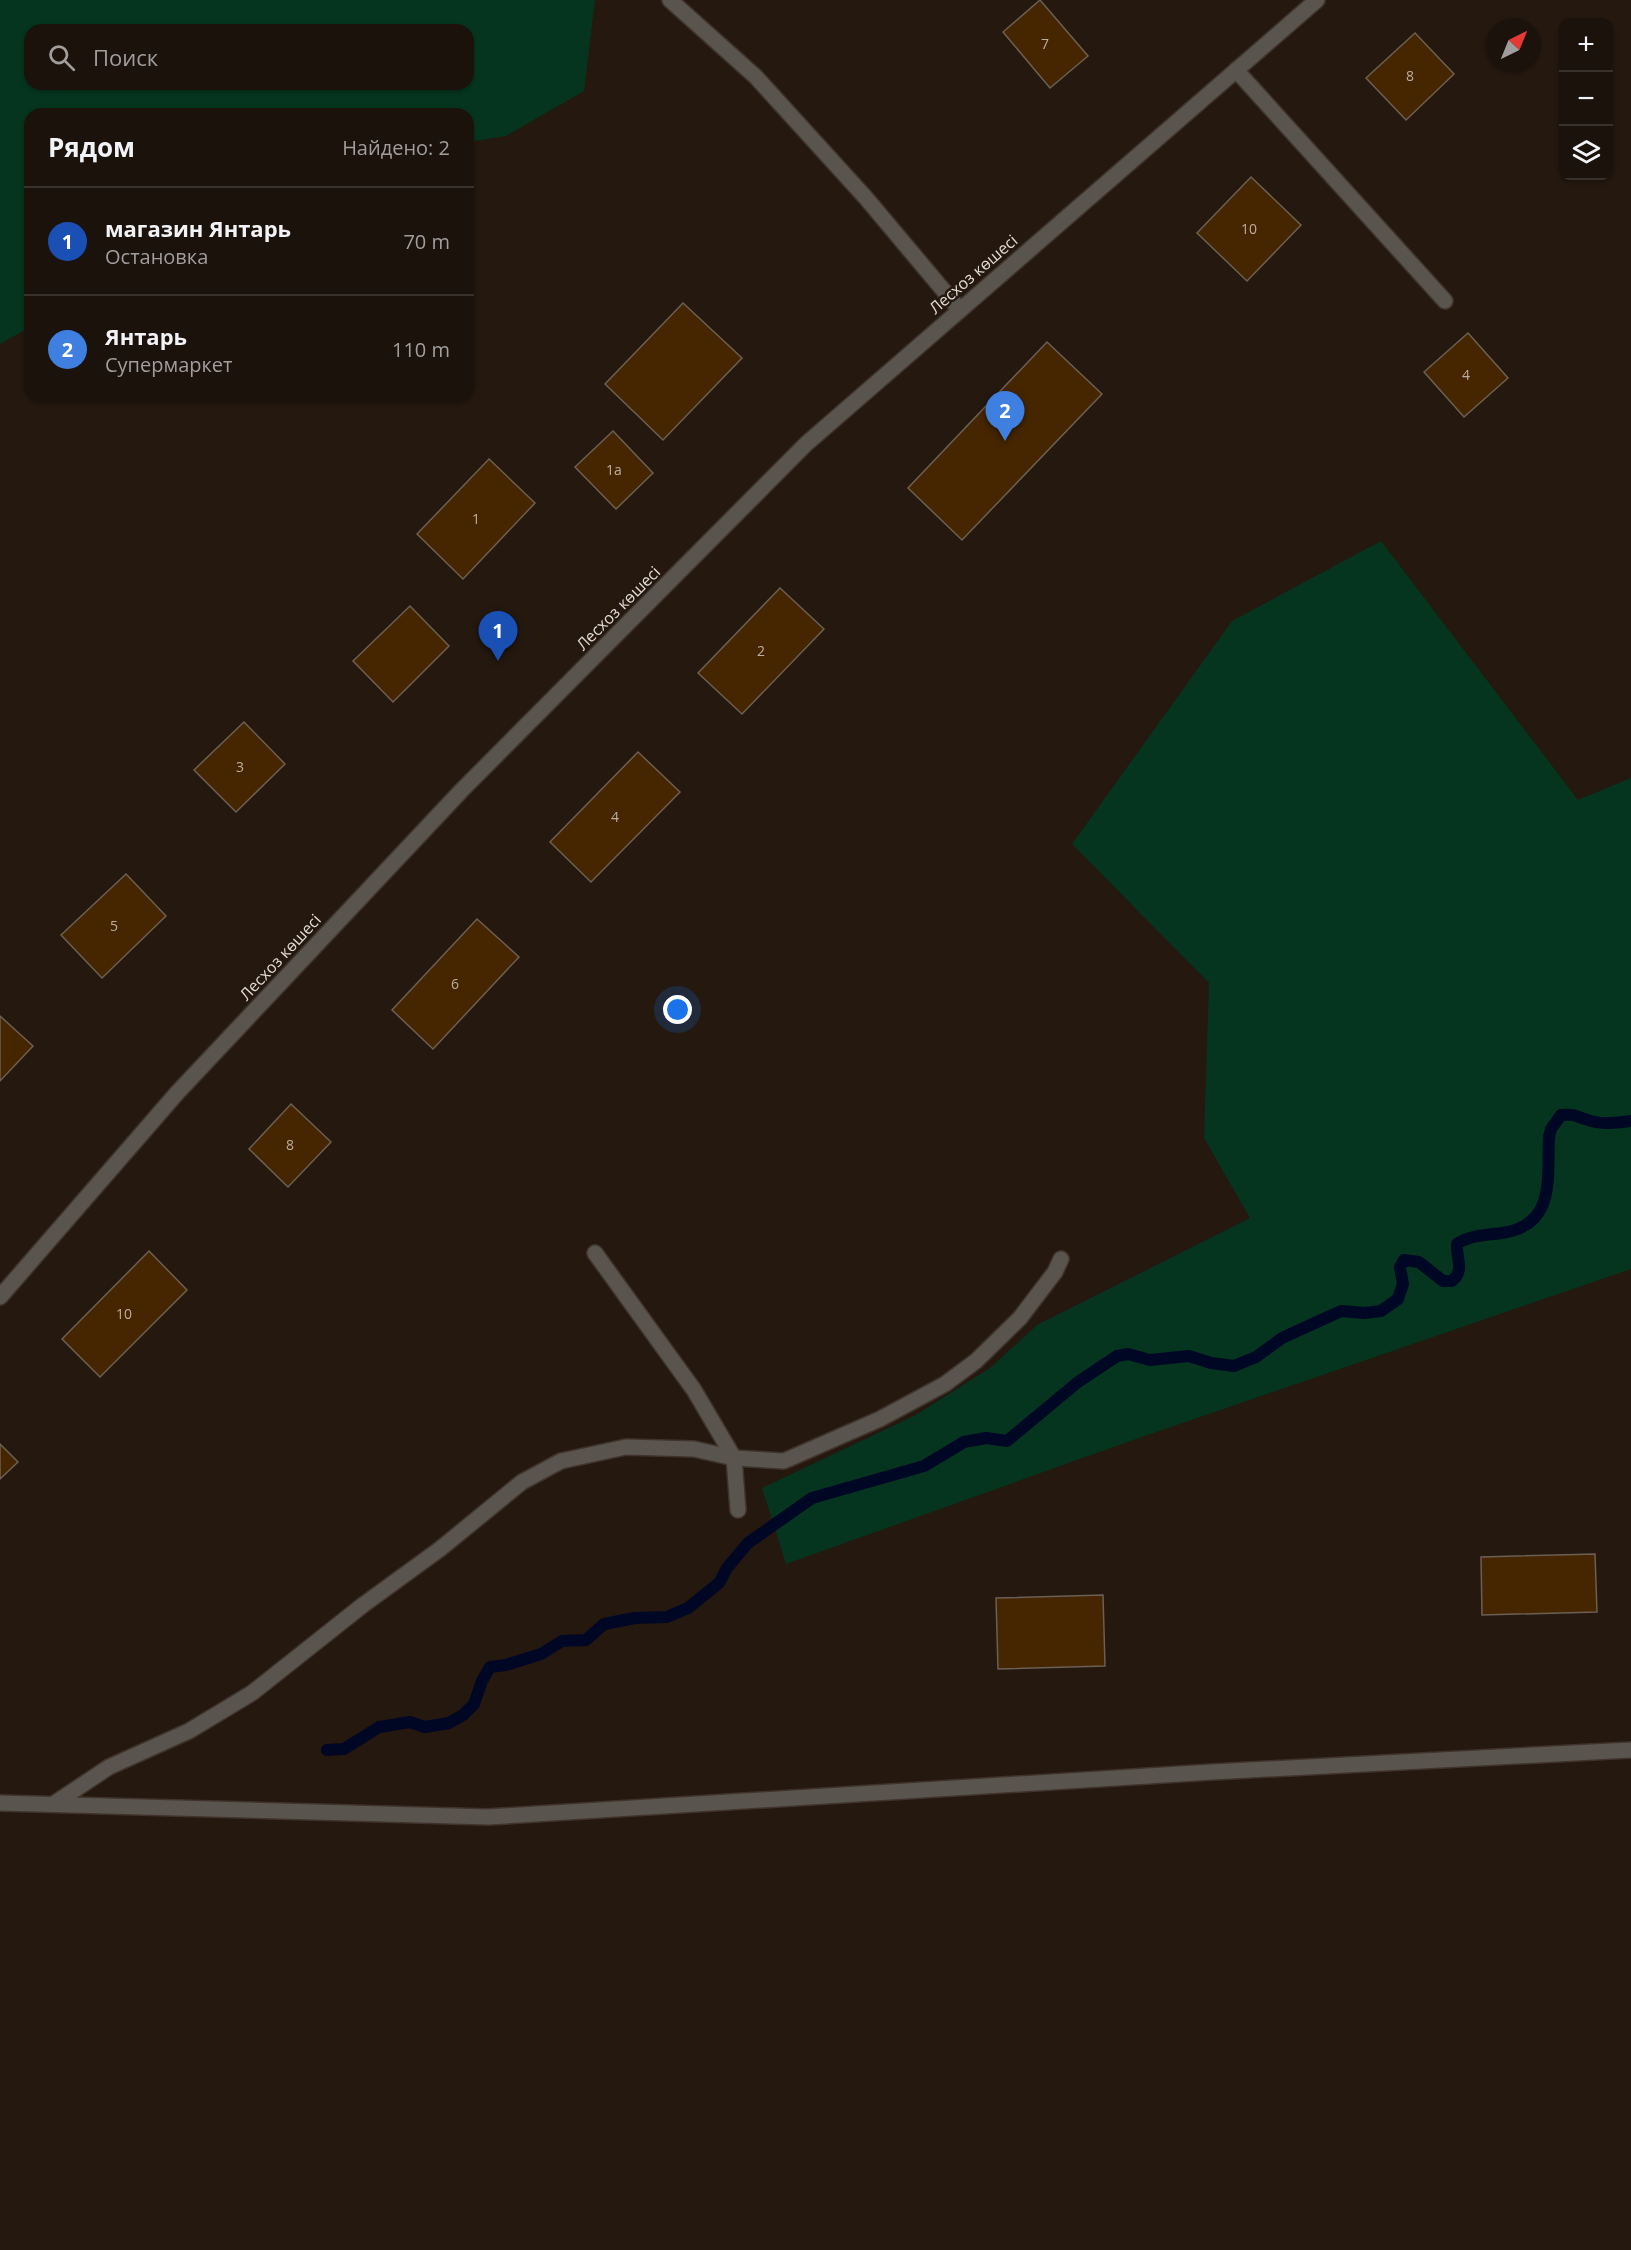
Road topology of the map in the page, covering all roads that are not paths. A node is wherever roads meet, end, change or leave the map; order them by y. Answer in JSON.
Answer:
{"nodes":[{"id":1,"x":670,"y":0,"type":"edge"},
{"id":2,"x":1317,"y":0,"type":"edge"},
{"id":3,"x":1236,"y":70,"type":"junction"},
{"id":4,"x":1445,"y":302,"type":"dead end"},
{"id":5,"x":960,"y":310,"type":"junction"},
{"id":6,"x":595,"y":1253,"type":"dead end"},
{"id":7,"x":1061,"y":1259,"type":"dead end"},
{"id":8,"x":0,"y":1297,"type":"edge"},
{"id":9,"x":734,"y":1458,"type":"junction"},
{"id":10,"x":738,"y":1510,"type":"dead end"},
{"id":11,"x":1631,"y":1750,"type":"edge"},
{"id":12,"x":0,"y":1803,"type":"edge"},
{"id":13,"x":55,"y":1803,"type":"junction"}],
"edges":[{"from":1,"to":5,"type":"street"},
{"from":2,"to":3,"type":"street","name":"Лесхоз көшесі"},
{"from":3,"to":4,"type":"street"},
{"from":3,"to":5,"type":"street","name":"Лесхоз көшесі"},
{"from":5,"to":8,"type":"street","name":"Лесхоз көшесі"},
{"from":6,"to":9,"type":"street"},
{"from":7,"to":9,"type":"street"},
{"from":9,"to":10,"type":"street"},
{"from":9,"to":13,"type":"street"},
{"from":11,"to":13,"type":"street"},
{"from":12,"to":13,"type":"street"}]}
